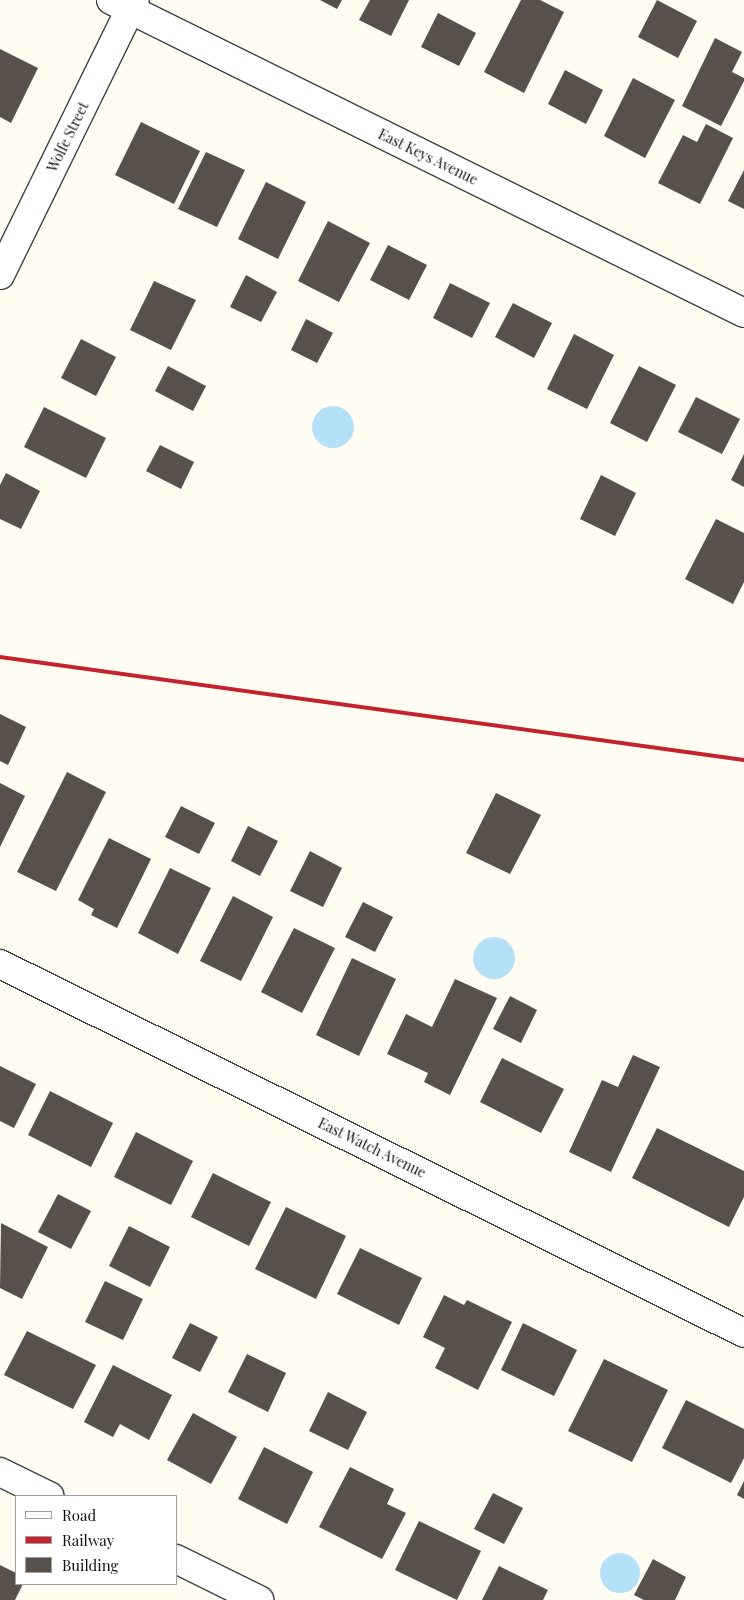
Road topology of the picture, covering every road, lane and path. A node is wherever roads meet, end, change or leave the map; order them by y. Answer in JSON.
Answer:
{"nodes":[{"id":1,"x":126,"y":3,"type":"edge"},
{"id":2,"x":0,"y":275,"type":"edge"},
{"id":3,"x":744,"y":313,"type":"edge"},
{"id":4,"x":0,"y":964,"type":"edge"},
{"id":5,"x":744,"y":1332,"type":"edge"},
{"id":6,"x":0,"y":1472,"type":"edge"},
{"id":7,"x":47,"y":1495,"type":"edge"},
{"id":8,"x":178,"y":1560,"type":"edge"},
{"id":9,"x":259,"y":1600,"type":"edge"}],
"edges":[{"from":1,"to":2,"type":"street","name":"Wolfe Street"},
{"from":1,"to":3,"type":"street","name":"East Keys Avenue"},
{"from":4,"to":5,"type":"street","name":"East Watch Avenue"},
{"from":6,"to":7,"type":"street"},
{"from":8,"to":9,"type":"street"}]}
